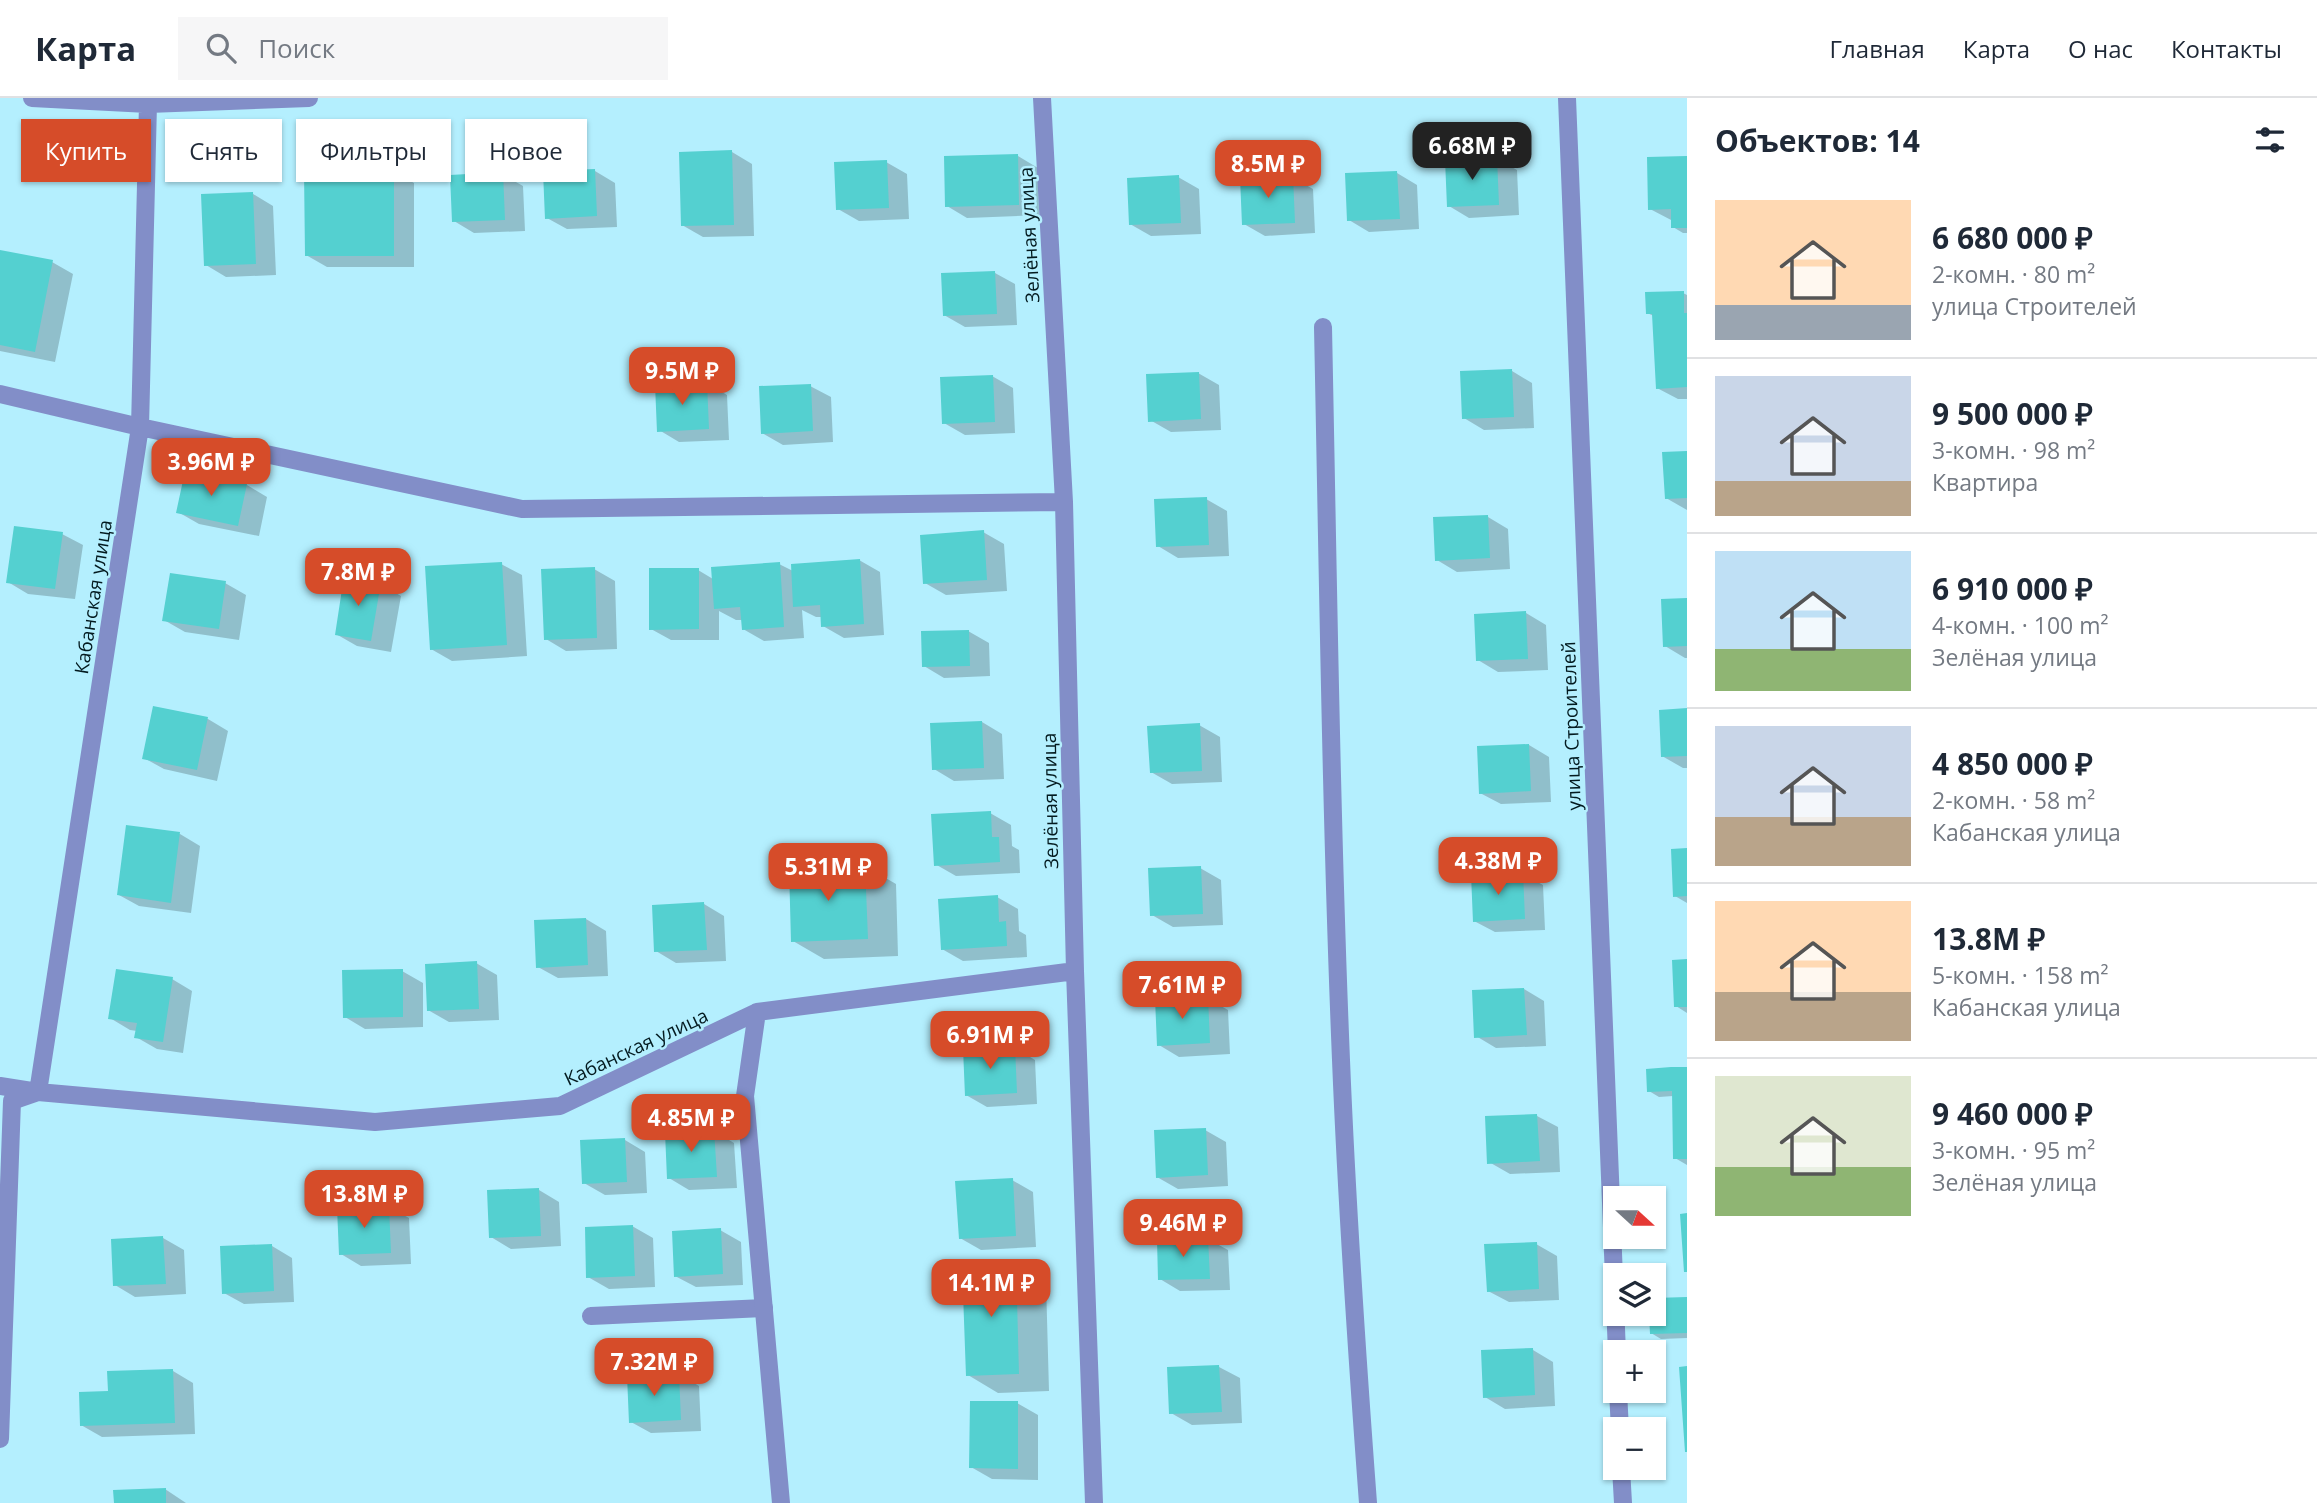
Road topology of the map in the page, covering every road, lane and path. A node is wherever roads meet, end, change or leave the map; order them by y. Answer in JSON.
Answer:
{"nodes":[{"id":1,"x":32,"y":98,"type":"edge"},
{"id":2,"x":309,"y":98,"type":"edge"},
{"id":3,"x":1042,"y":98,"type":"edge"},
{"id":4,"x":1567,"y":98,"type":"edge"},
{"id":5,"x":215,"y":100,"type":"edge"},
{"id":6,"x":148,"y":104,"type":"junction"},
{"id":7,"x":1323,"y":327,"type":"dead end"},
{"id":8,"x":0,"y":394,"type":"edge"},
{"id":9,"x":140,"y":427,"type":"junction"},
{"id":10,"x":1064,"y":502,"type":"junction"},
{"id":11,"x":1075,"y":971,"type":"junction"},
{"id":12,"x":757,"y":1012,"type":"junction"},
{"id":13,"x":0,"y":1086,"type":"edge"},
{"id":14,"x":38,"y":1092,"type":"junction"},
{"id":15,"x":764,"y":1308,"type":"junction"},
{"id":16,"x":591,"y":1316,"type":"dead end"},
{"id":17,"x":1616,"y":1340,"type":"edge"},
{"id":18,"x":0,"y":1439,"type":"edge"},
{"id":19,"x":1622,"y":1480,"type":"edge"},
{"id":20,"x":781,"y":1503,"type":"edge"},
{"id":21,"x":1094,"y":1503,"type":"edge"},
{"id":22,"x":1368,"y":1503,"type":"edge"},
{"id":23,"x":1623,"y":1503,"type":"edge"}],
"edges":[{"from":1,"to":6,"type":"street"},
{"from":2,"to":5,"type":"street"},
{"from":3,"to":10,"type":"street","name":"Зелёная улица"},
{"from":4,"to":17,"type":"street","name":"улица Строителей"},
{"from":5,"to":6,"type":"street"},
{"from":6,"to":9,"type":"street","name":"Кабанская улица"},
{"from":7,"to":22,"type":"street"},
{"from":8,"to":9,"type":"street"},
{"from":9,"to":10,"type":"street"},
{"from":9,"to":14,"type":"street","name":"Кабанская улица"},
{"from":10,"to":11,"type":"street","name":"Зелёная улица"},
{"from":11,"to":12,"type":"street","name":"Кабанская улица"},
{"from":11,"to":21,"type":"street","name":"Зелёная улица"},
{"from":12,"to":14,"type":"street","name":"Кабанская улица"},
{"from":12,"to":15,"type":"street"},
{"from":13,"to":14,"type":"street"},
{"from":14,"to":18,"type":"street"},
{"from":15,"to":16,"type":"street"},
{"from":15,"to":20,"type":"street"},
{"from":19,"to":23,"type":"street"}]}
